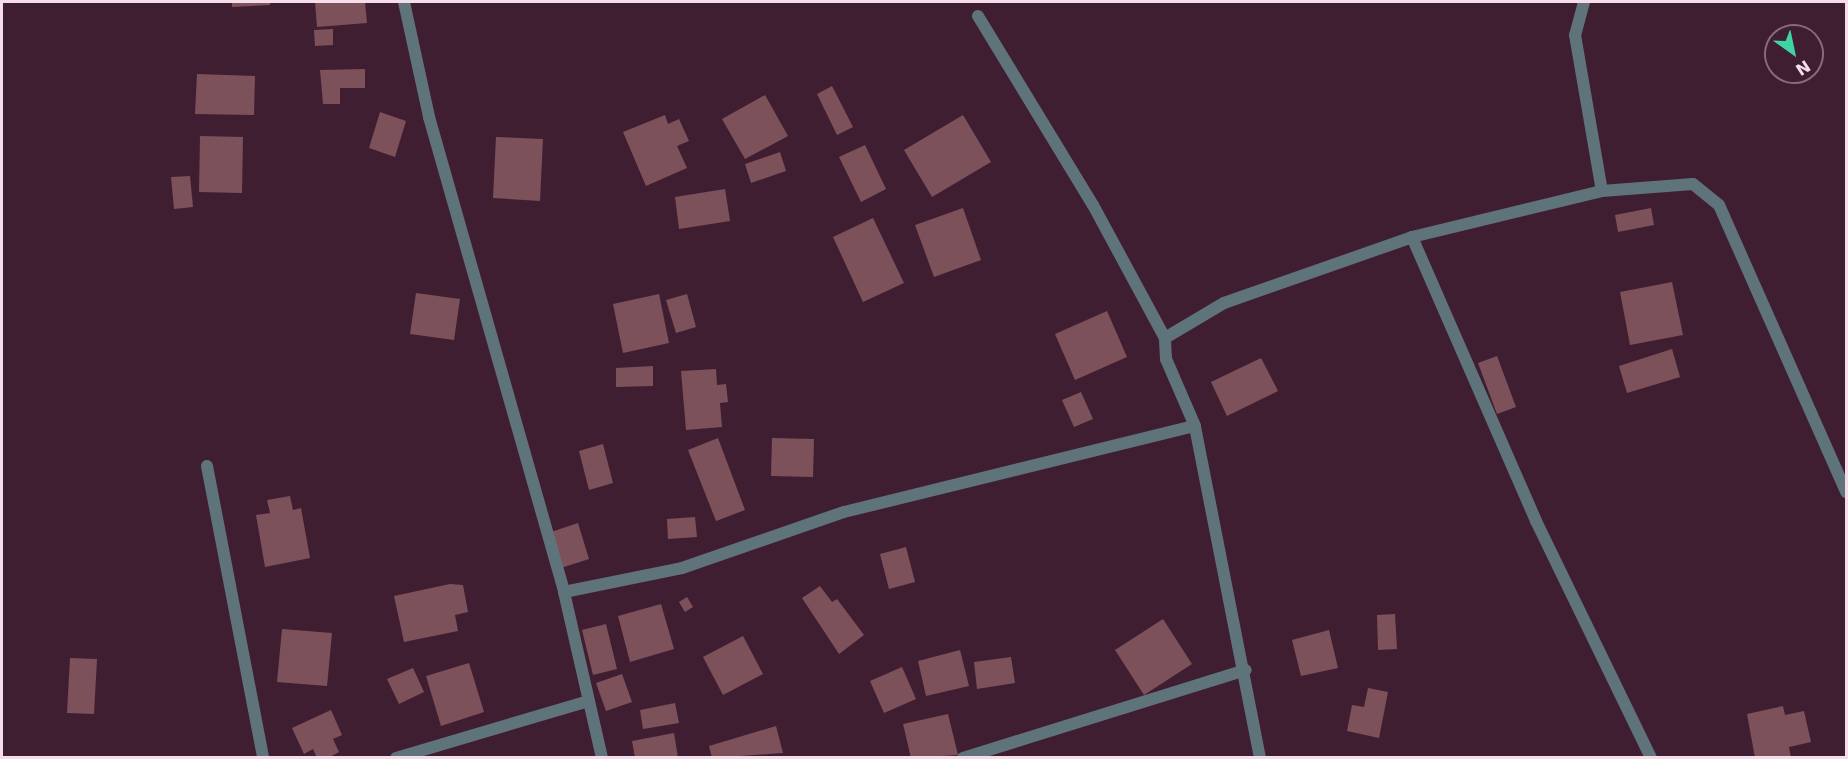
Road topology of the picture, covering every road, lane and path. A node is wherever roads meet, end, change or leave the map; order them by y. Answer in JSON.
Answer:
{"nodes":[{"id":1,"x":404,"y":2,"type":"edge"},
{"id":2,"x":1584,"y":2,"type":"edge"},
{"id":3,"x":978,"y":16,"type":"dead end"},
{"id":4,"x":1602,"y":191,"type":"junction"},
{"id":5,"x":1412,"y":237,"type":"junction"},
{"id":6,"x":1165,"y":338,"type":"junction"},
{"id":7,"x":1195,"y":426,"type":"junction"},
{"id":8,"x":207,"y":465,"type":"dead end"},
{"id":9,"x":1846,"y":492,"type":"edge"},
{"id":10,"x":564,"y":592,"type":"junction"},
{"id":11,"x":1246,"y":670,"type":"junction"},
{"id":12,"x":589,"y":701,"type":"junction"},
{"id":13,"x":263,"y":758,"type":"edge"},
{"id":14,"x":396,"y":758,"type":"edge"},
{"id":15,"x":602,"y":758,"type":"edge"},
{"id":16,"x":963,"y":758,"type":"edge"},
{"id":17,"x":1260,"y":758,"type":"edge"},
{"id":18,"x":1651,"y":758,"type":"edge"}],
"edges":[{"from":1,"to":10,"type":"street"},
{"from":2,"to":4,"type":"street"},
{"from":3,"to":6,"type":"street"},
{"from":4,"to":5,"type":"street"},
{"from":4,"to":9,"type":"street"},
{"from":5,"to":6,"type":"street"},
{"from":5,"to":18,"type":"street"},
{"from":6,"to":7,"type":"street"},
{"from":7,"to":10,"type":"street"},
{"from":7,"to":11,"type":"street"},
{"from":8,"to":13,"type":"street"},
{"from":10,"to":12,"type":"street"},
{"from":11,"to":16,"type":"street"},
{"from":11,"to":17,"type":"street"},
{"from":12,"to":14,"type":"street"},
{"from":12,"to":15,"type":"street"}]}
